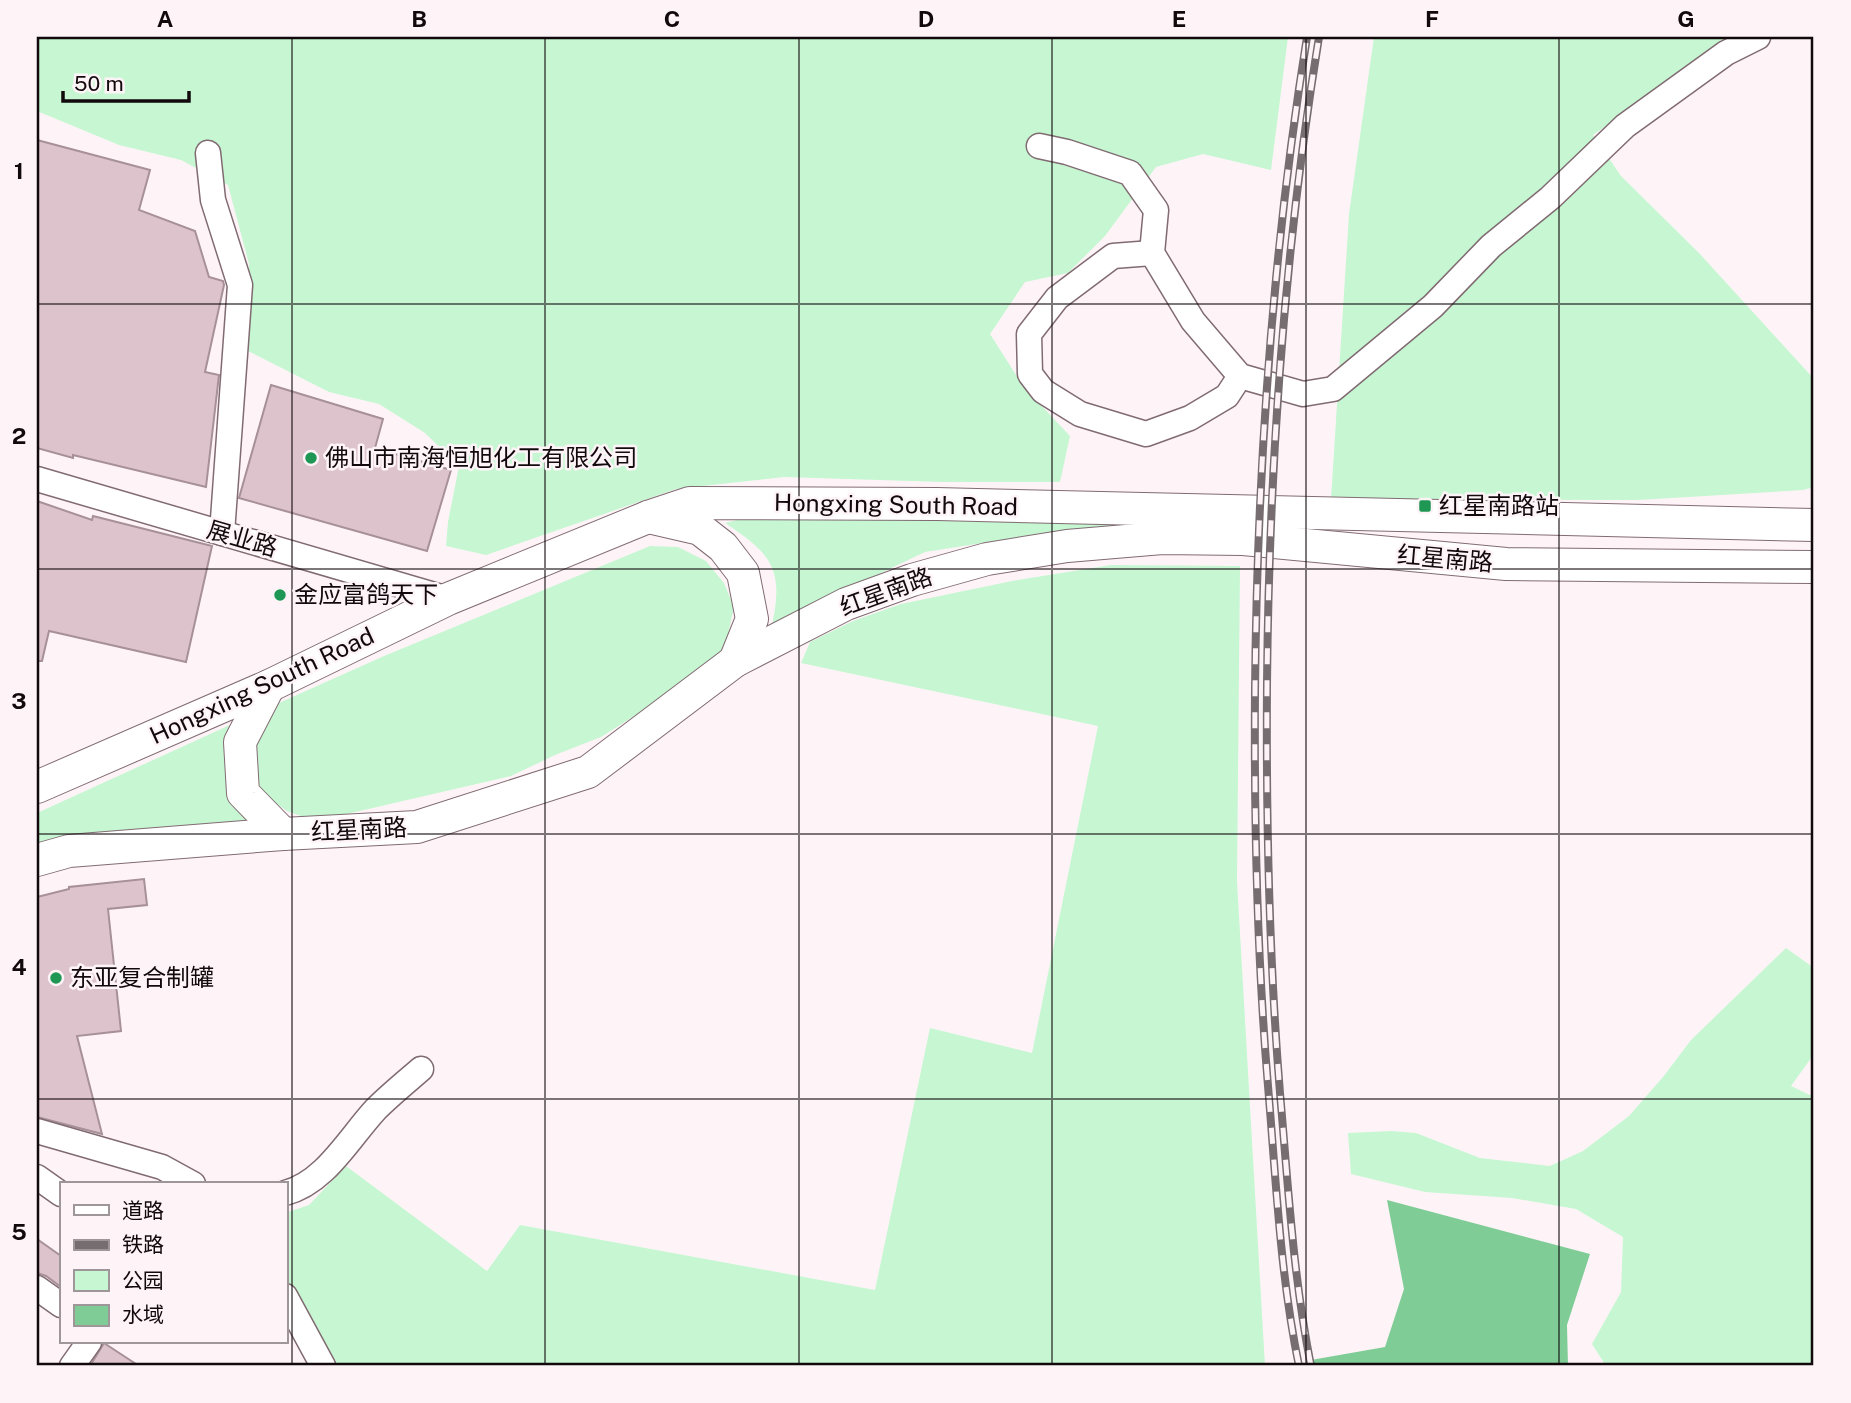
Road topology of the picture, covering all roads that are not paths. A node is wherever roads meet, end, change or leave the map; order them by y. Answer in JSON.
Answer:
{"nodes":[{"id":1,"x":1758,"y":37,"type":"edge"},
{"id":2,"x":1039,"y":146,"type":"dead end"},
{"id":3,"x":208,"y":153,"type":"dead end"},
{"id":4,"x":1152,"y":253,"type":"junction"},
{"id":5,"x":1240,"y":376,"type":"junction"},
{"id":6,"x":37,"y":479,"type":"edge"},
{"id":7,"x":1814,"y":514,"type":"edge"},
{"id":8,"x":648,"y":517,"type":"junction"},
{"id":9,"x":1745,"y":524,"type":"junction"},
{"id":10,"x":1814,"y":525,"type":"edge"},
{"id":11,"x":222,"y":533,"type":"junction"},
{"id":12,"x":1806,"y":569,"type":"edge"},
{"id":13,"x":448,"y":599,"type":"junction"},
{"id":14,"x":735,"y":661,"type":"junction"},
{"id":15,"x":269,"y":686,"type":"junction"},
{"id":16,"x":37,"y":787,"type":"edge"},
{"id":17,"x":283,"y":834,"type":"junction"},
{"id":18,"x":37,"y":860,"type":"edge"},
{"id":19,"x":421,"y":1069,"type":"dead end"},
{"id":20,"x":37,"y":1130,"type":"edge"},
{"id":21,"x":37,"y":1177,"type":"edge"},
{"id":22,"x":188,"y":1182,"type":"edge"},
{"id":23,"x":60,"y":1193,"type":"edge"},
{"id":24,"x":287,"y":1193,"type":"edge"},
{"id":25,"x":37,"y":1288,"type":"edge"},
{"id":26,"x":287,"y":1300,"type":"edge"},
{"id":27,"x":60,"y":1304,"type":"edge"},
{"id":28,"x":88,"y":1344,"type":"edge"},
{"id":29,"x":72,"y":1366,"type":"edge"},
{"id":30,"x":323,"y":1366,"type":"edge"}],
"edges":[{"from":1,"to":5,"type":"street"},
{"from":2,"to":4,"type":"street"},
{"from":3,"to":11,"type":"street"},
{"from":4,"to":5,"type":"street"},
{"from":4,"to":5,"type":"street"},
{"from":6,"to":11,"type":"street","name":"展业路"},
{"from":7,"to":9,"type":"main road"},
{"from":8,"to":9,"type":"main road","name":"Hongxing South Road"},
{"from":8,"to":13,"type":"main road","name":"Hongxing South Road"},
{"from":8,"to":14,"type":"main road"},
{"from":9,"to":10,"type":"main road","name":"Hongxing South Road"},
{"from":11,"to":13,"type":"street","name":"展业路"},
{"from":12,"to":14,"type":"main road","name":"红星南路"},
{"from":13,"to":15,"type":"main road","name":"Hongxing South Road"},
{"from":14,"to":17,"type":"main road","name":"红星南路"},
{"from":15,"to":16,"type":"main road","name":"Hongxing South Road"},
{"from":15,"to":17,"type":"main road"},
{"from":17,"to":18,"type":"main road","name":"红星南路"},
{"from":19,"to":24,"type":"street"},
{"from":20,"to":22,"type":"street"},
{"from":21,"to":23,"type":"street"},
{"from":25,"to":27,"type":"street"},
{"from":26,"to":30,"type":"street"},
{"from":28,"to":29,"type":"street"}]}
